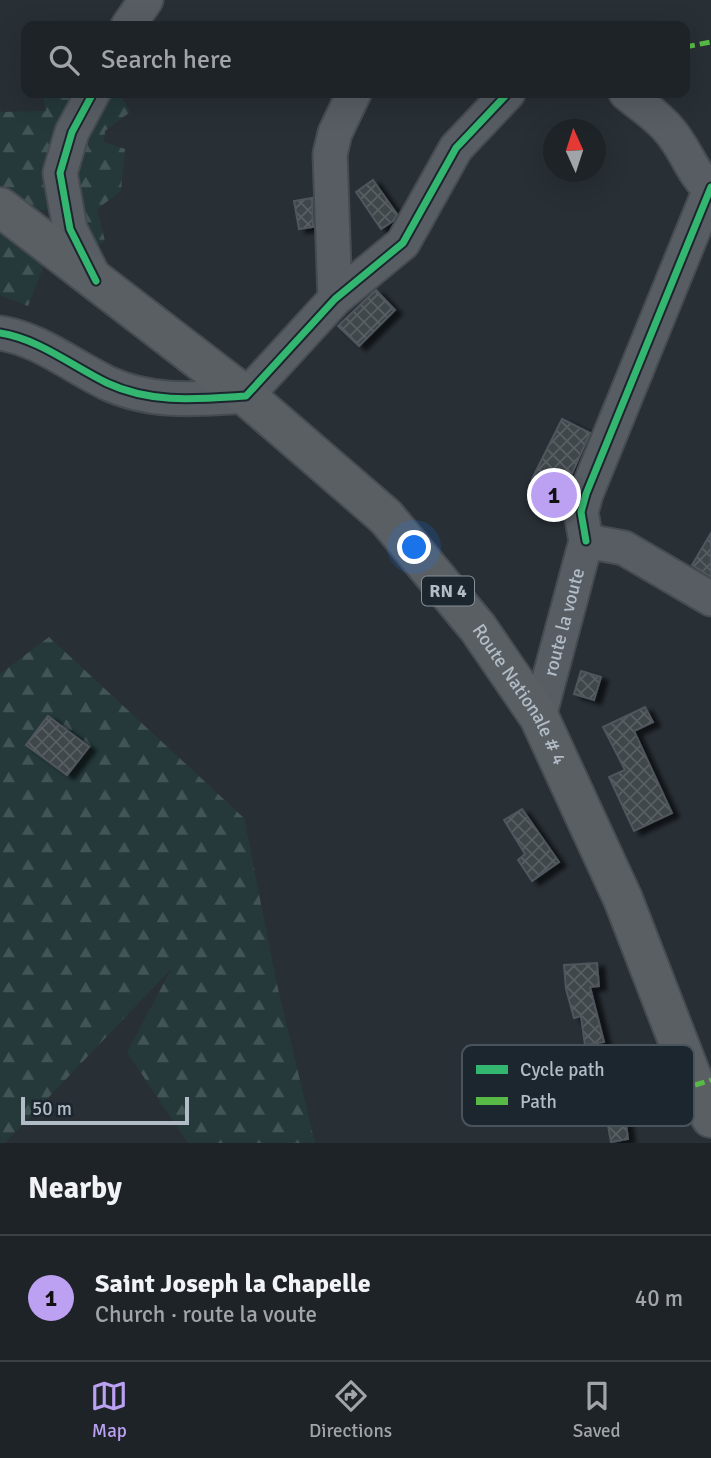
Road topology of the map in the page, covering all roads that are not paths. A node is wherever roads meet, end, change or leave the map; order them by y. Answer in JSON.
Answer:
{"nodes":[{"id":1,"x":146,"y":0,"type":"edge"},
{"id":2,"x":131,"y":21,"type":"edge"},
{"id":3,"x":90,"y":98,"type":"edge"},
{"id":4,"x":352,"y":98,"type":"edge"},
{"id":5,"x":503,"y":98,"type":"edge"},
{"id":6,"x":632,"y":98,"type":"edge"},
{"id":7,"x":711,"y":189,"type":"edge"},
{"id":8,"x":0,"y":207,"type":"edge"},
{"id":9,"x":96,"y":281,"type":"junction"},
{"id":10,"x":335,"y":299,"type":"junction"},
{"id":11,"x":0,"y":333,"type":"edge"},
{"id":12,"x":246,"y":396,"type":"junction"},
{"id":13,"x":586,"y":541,"type":"junction"},
{"id":14,"x":711,"y":599,"type":"edge"},
{"id":15,"x":539,"y":718,"type":"junction"},
{"id":16,"x":680,"y":1045,"type":"edge"},
{"id":17,"x":694,"y":1082,"type":"edge"},
{"id":18,"x":711,"y":1118,"type":"edge"}],
"edges":[{"from":1,"to":2,"type":"street"},
{"from":3,"to":9,"type":"street"},
{"from":4,"to":10,"type":"street"},
{"from":5,"to":10,"type":"street"},
{"from":6,"to":7,"type":"street"},
{"from":7,"to":13,"type":"street"},
{"from":8,"to":9,"type":"main road","name":"Route Nationale # 4","number":"RN 4"},
{"from":9,"to":12,"type":"main road","name":"Route Nationale # 4","number":"RN 4"},
{"from":10,"to":12,"type":"street"},
{"from":11,"to":12,"type":"street"},
{"from":12,"to":15,"type":"main road","name":"Route Nationale # 4","number":"RN 4"},
{"from":13,"to":14,"type":"street"},
{"from":13,"to":15,"type":"street","name":"route la voute"},
{"from":15,"to":16,"type":"main road","name":"Route Nationale # 4","number":"RN 4"},
{"from":17,"to":18,"type":"main road","name":"Route Nationale # 4","number":"RN 4"}]}
